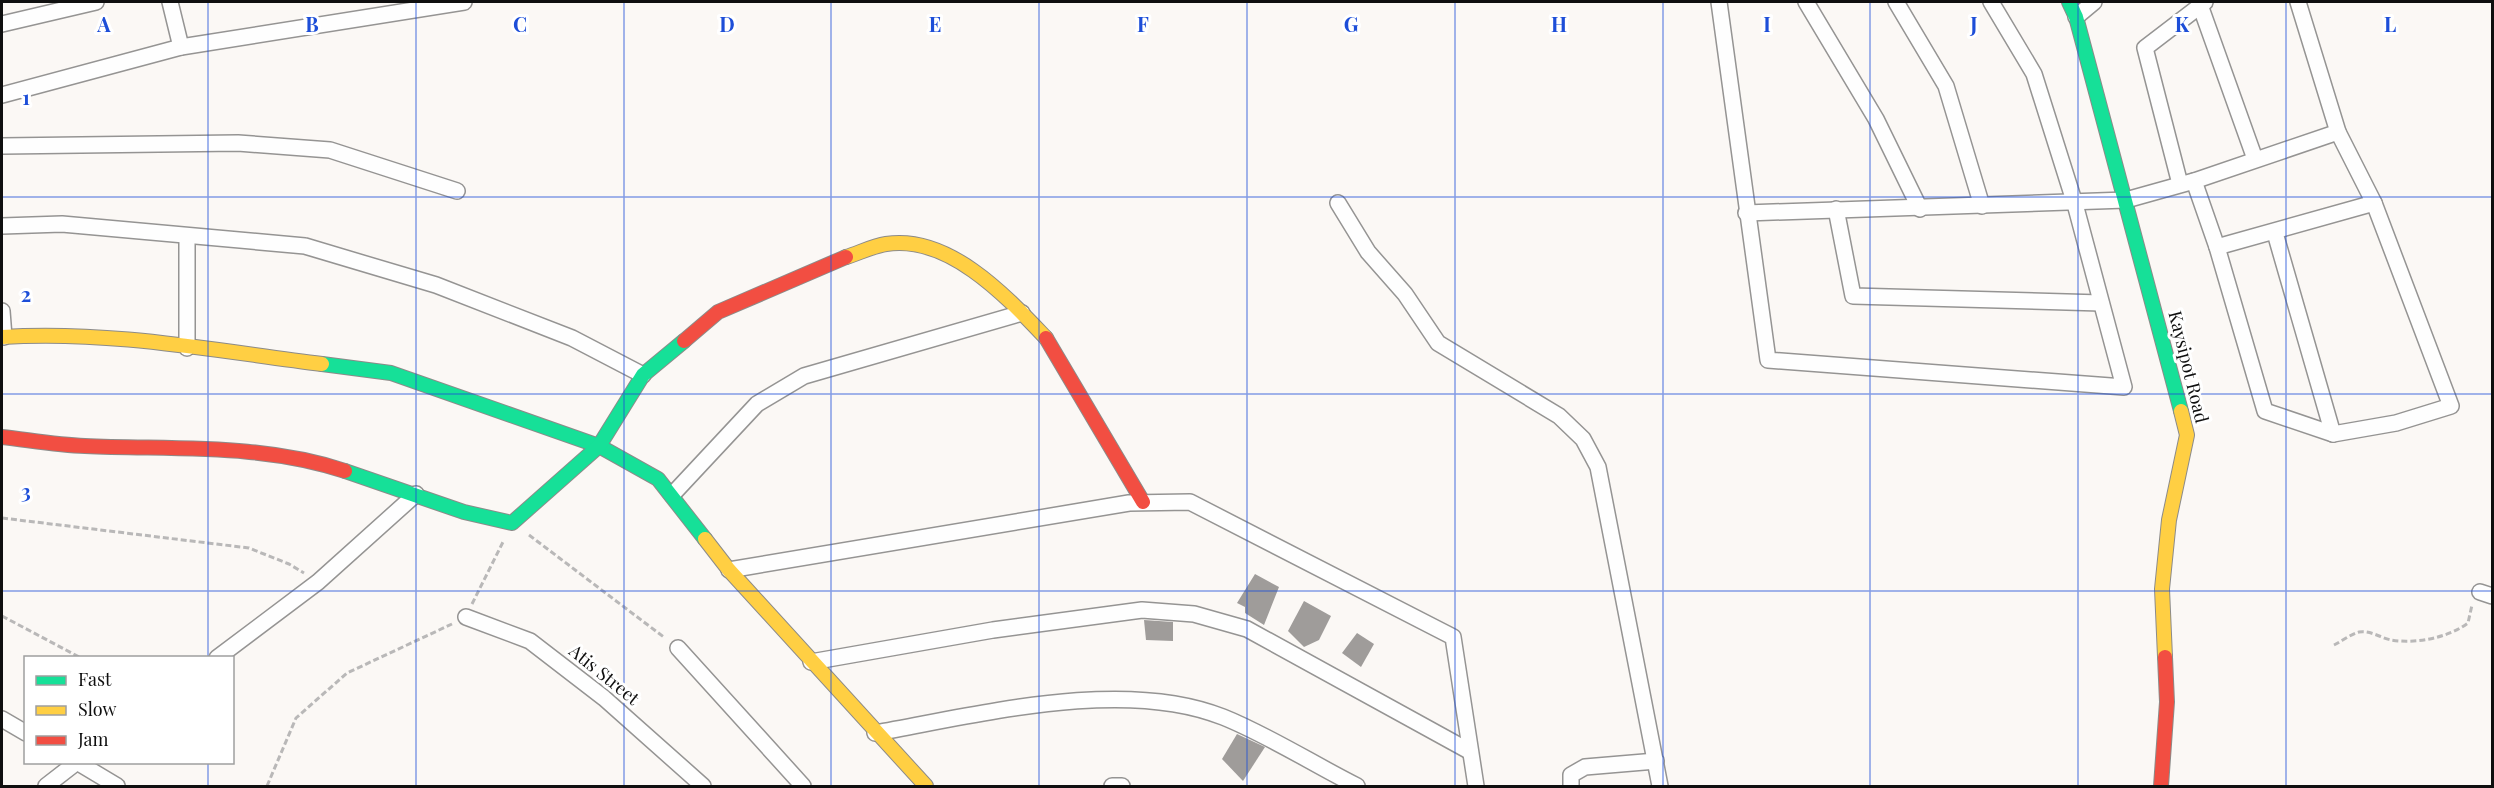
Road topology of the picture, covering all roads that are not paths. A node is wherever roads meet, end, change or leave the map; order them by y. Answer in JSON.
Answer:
{"nodes":[{"id":1,"x":96,"y":2,"type":"edge"},
{"id":2,"x":170,"y":2,"type":"edge"},
{"id":3,"x":464,"y":2,"type":"edge"},
{"id":4,"x":1719,"y":2,"type":"edge"},
{"id":5,"x":1806,"y":2,"type":"edge"},
{"id":6,"x":1896,"y":2,"type":"edge"},
{"id":7,"x":1990,"y":2,"type":"edge"},
{"id":8,"x":2069,"y":2,"type":"edge"},
{"id":9,"x":2094,"y":2,"type":"edge"},
{"id":10,"x":2298,"y":2,"type":"edge"},
{"id":11,"x":2203,"y":3,"type":"edge"},
{"id":12,"x":2076,"y":17,"type":"junction"},
{"id":13,"x":2,"y":24,"type":"edge"},
{"id":14,"x":181,"y":47,"type":"junction"},
{"id":15,"x":2,"y":95,"type":"edge"},
{"id":16,"x":2338,"y":132,"type":"junction"},
{"id":17,"x":2,"y":146,"type":"edge"},
{"id":18,"x":2255,"y":159,"type":"junction"},
{"id":19,"x":2187,"y":183,"type":"junction"},
{"id":20,"x":457,"y":191,"type":"dead end"},
{"id":21,"x":2126,"y":200,"type":"junction"},
{"id":22,"x":1338,"y":203,"type":"dead end"},
{"id":23,"x":2374,"y":203,"type":"junction"},
{"id":24,"x":2075,"y":204,"type":"junction"},
{"id":25,"x":1982,"y":206,"type":"junction"},
{"id":26,"x":1836,"y":208,"type":"junction"},
{"id":27,"x":1920,"y":209,"type":"junction"},
{"id":28,"x":1746,"y":213,"type":"junction"},
{"id":29,"x":2,"y":226,"type":"edge"},
{"id":30,"x":2275,"y":233,"type":"junction"},
{"id":31,"x":187,"y":236,"type":"junction"},
{"id":32,"x":2217,"y":247,"type":"junction"},
{"id":33,"x":2101,"y":303,"type":"junction"},
{"id":34,"x":2,"y":311,"type":"edge"},
{"id":35,"x":1022,"y":313,"type":"junction"},
{"id":36,"x":3,"y":337,"type":"edge"},
{"id":37,"x":187,"y":348,"type":"junction"},
{"id":38,"x":643,"y":375,"type":"junction"},
{"id":39,"x":2333,"y":434,"type":"junction"},
{"id":40,"x":2,"y":437,"type":"edge"},
{"id":41,"x":598,"y":446,"type":"junction"},
{"id":42,"x":416,"y":494,"type":"junction"},
{"id":43,"x":672,"y":495,"type":"junction"},
{"id":44,"x":1143,"y":501,"type":"junction"},
{"id":45,"x":729,"y":570,"type":"junction"},
{"id":46,"x":466,"y":617,"type":"road end"},
{"id":47,"x":678,"y":648,"type":"road end"},
{"id":48,"x":218,"y":656,"type":"edge"},
{"id":49,"x":811,"y":662,"type":"junction"},
{"id":50,"x":2,"y":719,"type":"edge"},
{"id":51,"x":24,"y":732,"type":"edge"},
{"id":52,"x":875,"y":733,"type":"junction"},
{"id":53,"x":1469,"y":751,"type":"junction"},
{"id":54,"x":1656,"y":761,"type":"junction"},
{"id":55,"x":76,"y":764,"type":"edge"},
{"id":56,"x":79,"y":764,"type":"edge"},
{"id":57,"x":46,"y":786,"type":"edge"},
{"id":58,"x":117,"y":786,"type":"edge"},
{"id":59,"x":703,"y":786,"type":"edge"},
{"id":60,"x":803,"y":786,"type":"edge"},
{"id":61,"x":926,"y":786,"type":"edge"},
{"id":62,"x":1112,"y":786,"type":"edge"},
{"id":63,"x":1122,"y":786,"type":"edge"},
{"id":64,"x":1357,"y":786,"type":"edge"},
{"id":65,"x":1476,"y":786,"type":"edge"},
{"id":66,"x":1571,"y":786,"type":"edge"},
{"id":67,"x":1660,"y":786,"type":"edge"},
{"id":68,"x":2161,"y":786,"type":"edge"}],
"edges":[{"from":1,"to":13,"type":"street"},
{"from":2,"to":14,"type":"street"},
{"from":3,"to":14,"type":"street"},
{"from":4,"to":28,"type":"street"},
{"from":5,"to":27,"type":"street"},
{"from":6,"to":25,"type":"street"},
{"from":7,"to":24,"type":"street"},
{"from":8,"to":12,"type":"street","name":"Kaysipot Road"},
{"from":9,"to":12,"type":"street"},
{"from":10,"to":16,"type":"street"},
{"from":11,"to":18,"type":"street"},
{"from":11,"to":19,"type":"street"},
{"from":12,"to":21,"type":"street","name":"Kaysipot Road"},
{"from":14,"to":15,"type":"street"},
{"from":16,"to":18,"type":"street"},
{"from":16,"to":23,"type":"street"},
{"from":17,"to":20,"type":"street"},
{"from":18,"to":19,"type":"street"},
{"from":19,"to":21,"type":"street"},
{"from":19,"to":32,"type":"street"},
{"from":21,"to":24,"type":"street"},
{"from":21,"to":68,"type":"street","name":"Kaysipot Road"},
{"from":22,"to":54,"type":"street"},
{"from":23,"to":30,"type":"street"},
{"from":23,"to":39,"type":"street"},
{"from":24,"to":25,"type":"street"},
{"from":24,"to":33,"type":"street"},
{"from":25,"to":27,"type":"street"},
{"from":26,"to":27,"type":"street"},
{"from":26,"to":28,"type":"street"},
{"from":26,"to":33,"type":"street"},
{"from":28,"to":33,"type":"street"},
{"from":29,"to":31,"type":"street"},
{"from":30,"to":32,"type":"street"},
{"from":30,"to":39,"type":"street"},
{"from":31,"to":37,"type":"street"},
{"from":31,"to":38,"type":"street"},
{"from":32,"to":39,"type":"street"},
{"from":34,"to":36,"type":"street"},
{"from":35,"to":38,"type":"street"},
{"from":35,"to":43,"type":"street"},
{"from":35,"to":44,"type":"street"},
{"from":36,"to":37,"type":"street"},
{"from":37,"to":41,"type":"street"},
{"from":38,"to":41,"type":"street"},
{"from":40,"to":42,"type":"street"},
{"from":41,"to":42,"type":"street"},
{"from":41,"to":43,"type":"street"},
{"from":42,"to":48,"type":"street"},
{"from":43,"to":45,"type":"street"},
{"from":44,"to":45,"type":"street"},
{"from":44,"to":53,"type":"street"},
{"from":45,"to":49,"type":"street"},
{"from":46,"to":59,"type":"street","name":"Atis Street"},
{"from":47,"to":60,"type":"street"},
{"from":49,"to":52,"type":"street"},
{"from":49,"to":53,"type":"street"},
{"from":50,"to":51,"type":"street"},
{"from":52,"to":61,"type":"street"},
{"from":52,"to":64,"type":"street"},
{"from":53,"to":65,"type":"street"},
{"from":54,"to":66,"type":"street"},
{"from":54,"to":67,"type":"street"},
{"from":55,"to":57,"type":"street"},
{"from":56,"to":58,"type":"street"},
{"from":62,"to":63,"type":"street"}]}
